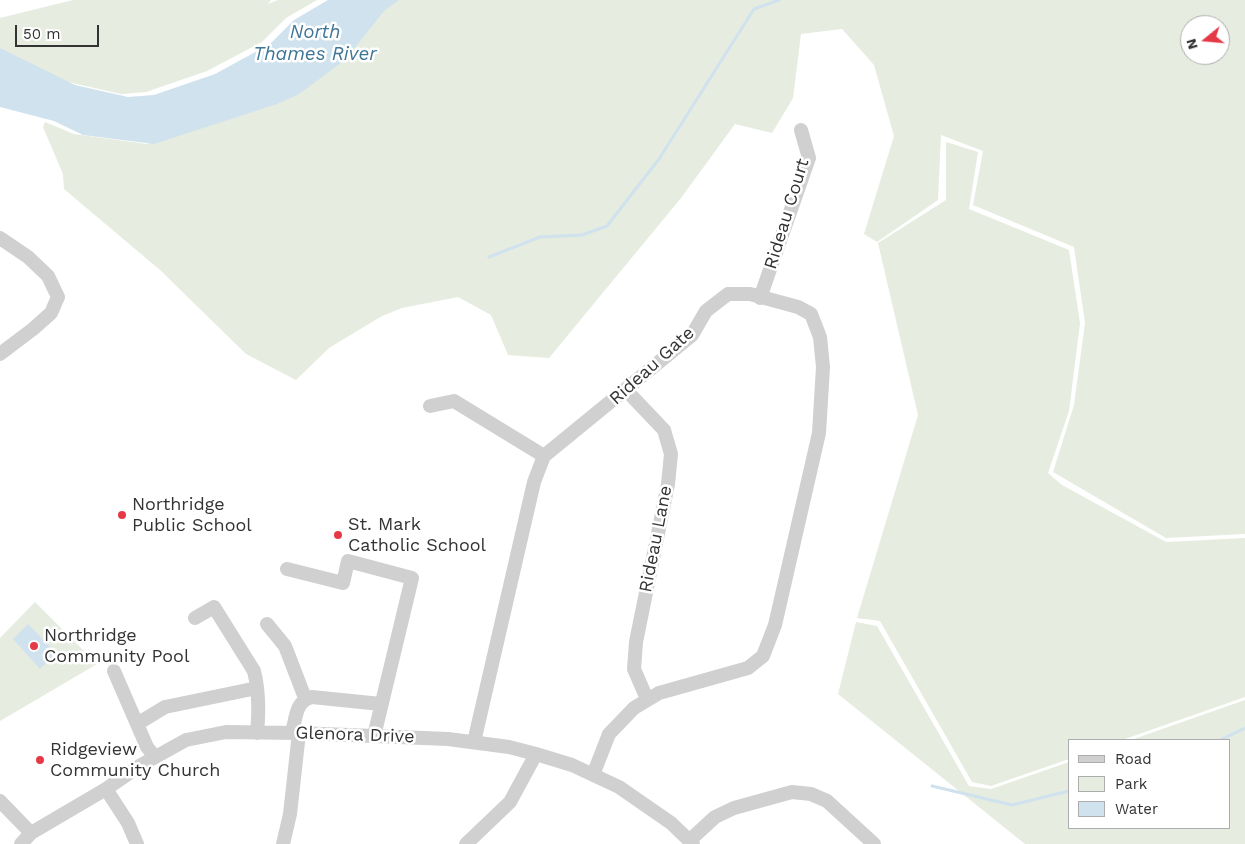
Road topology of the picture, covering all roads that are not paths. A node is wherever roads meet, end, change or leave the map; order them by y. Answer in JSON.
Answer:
{"nodes":[{"id":1,"x":801,"y":130,"type":"dead end"},
{"id":2,"x":0,"y":238,"type":"edge"},
{"id":3,"x":760,"y":298,"type":"junction"},
{"id":4,"x":0,"y":354,"type":"edge"},
{"id":5,"x":626,"y":390,"type":"junction"},
{"id":6,"x":430,"y":406,"type":"dead end"},
{"id":7,"x":544,"y":456,"type":"junction"},
{"id":8,"x":287,"y":569,"type":"dead end"},
{"id":9,"x":194,"y":618,"type":"dead end"},
{"id":10,"x":268,"y":624,"type":"dead end"},
{"id":11,"x":114,"y":671,"type":"dead end"},
{"id":12,"x":257,"y":688,"type":"junction"},
{"id":13,"x":305,"y":698,"type":"junction"},
{"id":14,"x":647,"y":700,"type":"junction"},
{"id":15,"x":381,"y":704,"type":"junction"},
{"id":16,"x":136,"y":724,"type":"junction"},
{"id":17,"x":257,"y":732,"type":"junction"},
{"id":18,"x":296,"y":733,"type":"junction"},
{"id":19,"x":374,"y":736,"type":"junction"},
{"id":20,"x":474,"y":742,"type":"junction"},
{"id":21,"x":536,"y":754,"type":"junction"},
{"id":22,"x":155,"y":757,"type":"junction"},
{"id":23,"x":593,"y":775,"type":"junction"},
{"id":24,"x":106,"y":790,"type":"junction"},
{"id":25,"x":0,"y":801,"type":"edge"},
{"id":26,"x":31,"y":833,"type":"junction"},
{"id":27,"x":691,"y":842,"type":"edge"},
{"id":28,"x":21,"y":844,"type":"edge"},
{"id":29,"x":137,"y":844,"type":"edge"},
{"id":30,"x":284,"y":844,"type":"edge"},
{"id":31,"x":466,"y":844,"type":"edge"},
{"id":32,"x":874,"y":844,"type":"edge"}],
"edges":[{"from":1,"to":3,"type":"street","name":"Rideau Court"},
{"from":2,"to":4,"type":"street"},
{"from":3,"to":5,"type":"street","name":"Rideau Gate"},
{"from":3,"to":14,"type":"street","name":"Rideau Gate"},
{"from":5,"to":7,"type":"street","name":"Rideau Gate"},
{"from":5,"to":14,"type":"street","name":"Rideau Lane"},
{"from":6,"to":7,"type":"street"},
{"from":7,"to":20,"type":"street"},
{"from":8,"to":15,"type":"street"},
{"from":9,"to":12,"type":"street"},
{"from":10,"to":13,"type":"street"},
{"from":11,"to":16,"type":"street"},
{"from":12,"to":16,"type":"street"},
{"from":12,"to":17,"type":"street"},
{"from":13,"to":15,"type":"street"},
{"from":13,"to":18,"type":"street"},
{"from":14,"to":23,"type":"street","name":"Rideau Gate"},
{"from":15,"to":19,"type":"street"},
{"from":16,"to":22,"type":"street"},
{"from":17,"to":18,"type":"street","name":"Glenora Drive"},
{"from":17,"to":22,"type":"street","name":"Glenora Drive"},
{"from":18,"to":19,"type":"street","name":"Glenora Drive"},
{"from":18,"to":30,"type":"street"},
{"from":19,"to":20,"type":"street","name":"Glenora Drive"},
{"from":20,"to":21,"type":"street","name":"Glenora Drive"},
{"from":21,"to":23,"type":"street","name":"Glenora Drive"},
{"from":21,"to":31,"type":"street"},
{"from":22,"to":24,"type":"street","name":"Glenora Drive"},
{"from":23,"to":27,"type":"street","name":"Glenora Drive"},
{"from":24,"to":26,"type":"street","name":"Glenora Drive"},
{"from":24,"to":29,"type":"street"},
{"from":25,"to":26,"type":"street"},
{"from":26,"to":28,"type":"street","name":"Glenora Drive"},
{"from":27,"to":32,"type":"street"}]}
